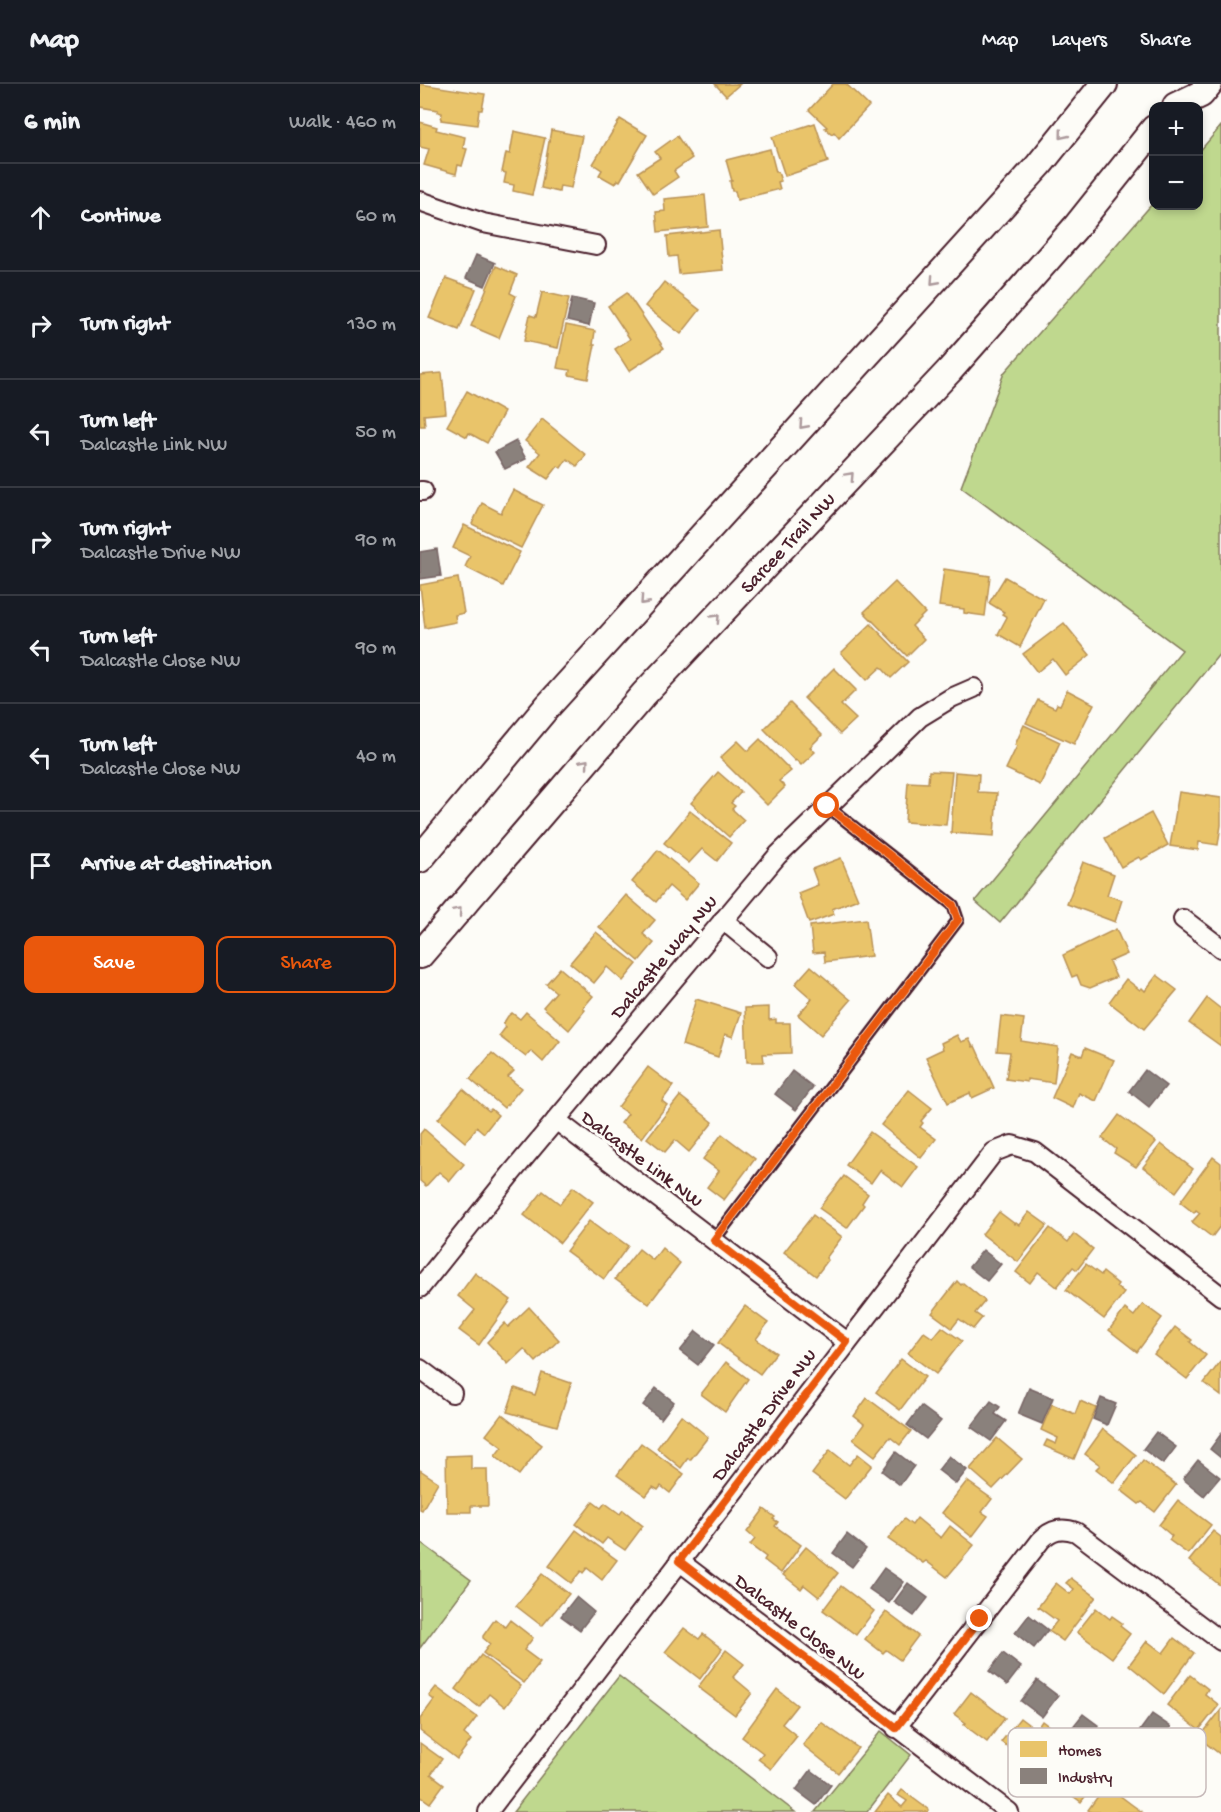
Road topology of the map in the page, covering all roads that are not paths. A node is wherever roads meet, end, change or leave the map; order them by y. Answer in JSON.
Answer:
{"nodes":[{"id":1,"x":1187,"y":84,"type":"edge"},
{"id":2,"x":1209,"y":84,"type":"edge"},
{"id":3,"x":1102,"y":86,"type":"edge"},
{"id":4,"x":1176,"y":102,"type":"edge"},
{"id":5,"x":1182,"y":102,"type":"edge"},
{"id":6,"x":1149,"y":135,"type":"edge"},
{"id":7,"x":420,"y":201,"type":"edge"},
{"id":8,"x":596,"y":245,"type":"dead end"},
{"id":9,"x":974,"y":688,"type":"dead end"},
{"id":10,"x":827,"y":806,"type":"junction"},
{"id":11,"x":420,"y":859,"type":"edge"},
{"id":12,"x":1184,"y":919,"type":"dead end"},
{"id":13,"x":723,"y":920,"type":"junction"},
{"id":14,"x":1221,"y":948,"type":"edge"},
{"id":15,"x":420,"y":955,"type":"edge"},
{"id":16,"x":768,"y":957,"type":"dead end"},
{"id":17,"x":555,"y":1120,"type":"junction"},
{"id":18,"x":714,"y":1240,"type":"junction"},
{"id":19,"x":420,"y":1288,"type":"edge"},
{"id":20,"x":1221,"y":1296,"type":"edge"},
{"id":21,"x":847,"y":1342,"type":"junction"},
{"id":22,"x":420,"y":1369,"type":"edge"},
{"id":23,"x":452,"y":1394,"type":"dead end"},
{"id":24,"x":679,"y":1561,"type":"junction"},
{"id":25,"x":1221,"y":1641,"type":"edge"},
{"id":26,"x":896,"y":1728,"type":"junction"},
{"id":27,"x":488,"y":1812,"type":"edge"},
{"id":28,"x":1009,"y":1812,"type":"edge"}],
"edges":[{"from":1,"to":4,"type":"main road"},
{"from":2,"to":5,"type":"main road"},
{"from":3,"to":11,"type":"main road","one_way":true},
{"from":15,"to":6,"type":"main road","name":"Sarcee Trail NW","one_way":true},
{"from":7,"to":8,"type":"street"},
{"from":9,"to":10,"type":"street","name":"Dalcastle Way NW"},
{"from":10,"to":13,"type":"street","name":"Dalcastle Way NW"},
{"from":10,"to":18,"type":"lane"},
{"from":12,"to":14,"type":"street"},
{"from":13,"to":16,"type":"street"},
{"from":13,"to":17,"type":"street","name":"Dalcastle Way NW"},
{"from":17,"to":18,"type":"street","name":"Dalcastle Link NW"},
{"from":17,"to":19,"type":"street","name":"Dalcastle Way NW"},
{"from":18,"to":21,"type":"street","name":"Dalcastle Link NW"},
{"from":20,"to":21,"type":"street","name":"Dalcastle Drive NW"},
{"from":21,"to":24,"type":"street","name":"Dalcastle Drive NW"},
{"from":22,"to":23,"type":"street"},
{"from":24,"to":26,"type":"street","name":"Dalcastle Close NW"},
{"from":24,"to":27,"type":"street","name":"Dalcastle Drive NW"},
{"from":25,"to":26,"type":"street"},
{"from":26,"to":28,"type":"street","name":"Dalcastle Close NW"}]}
